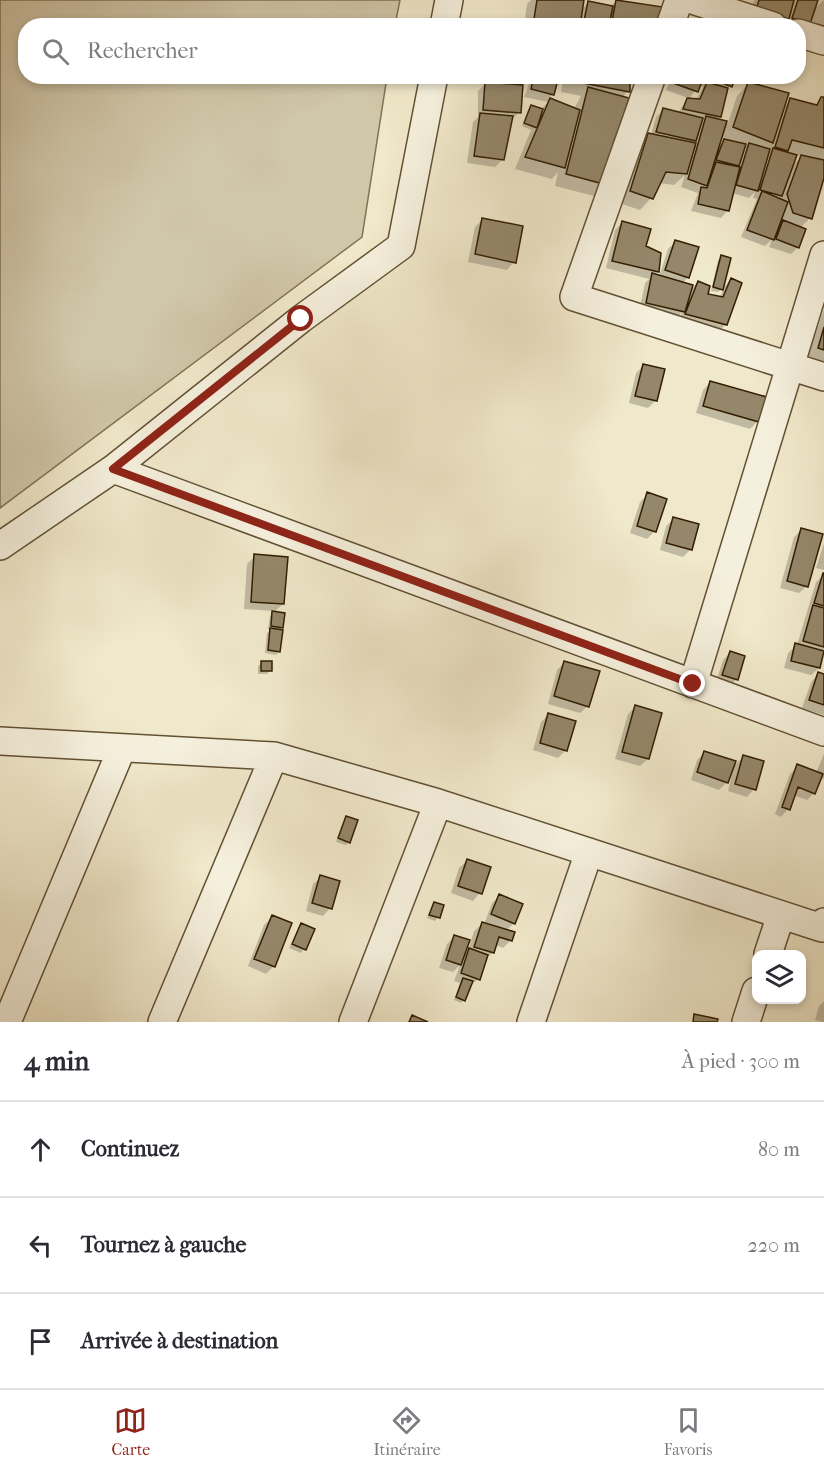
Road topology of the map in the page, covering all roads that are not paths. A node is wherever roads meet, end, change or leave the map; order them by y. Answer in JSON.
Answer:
{"nodes":[{"id":1,"x":449,"y":0,"type":"edge"},
{"id":2,"x":680,"y":0,"type":"edge"},
{"id":3,"x":692,"y":0,"type":"edge"},
{"id":4,"x":446,"y":18,"type":"edge"},
{"id":5,"x":673,"y":18,"type":"edge"},
{"id":6,"x":748,"y":18,"type":"edge"},
{"id":7,"x":806,"y":35,"type":"edge"},
{"id":8,"x":824,"y":41,"type":"edge"},
{"id":9,"x":432,"y":84,"type":"edge"},
{"id":10,"x":649,"y":84,"type":"edge"},
{"id":11,"x":824,"y":255,"type":"edge"},
{"id":12,"x":790,"y":366,"type":"junction"},
{"id":13,"x":824,"y":377,"type":"edge"},
{"id":14,"x":113,"y":469,"type":"junction"},
{"id":15,"x":0,"y":546,"type":"edge"},
{"id":16,"x":693,"y":684,"type":"junction"},
{"id":17,"x":824,"y":732,"type":"edge"},
{"id":18,"x":0,"y":741,"type":"edge"},
{"id":19,"x":122,"y":748,"type":"junction"},
{"id":20,"x":273,"y":756,"type":"junction"},
{"id":21,"x":438,"y":803,"type":"junction"},
{"id":22,"x":589,"y":852,"type":"junction"},
{"id":23,"x":781,"y":915,"type":"junction"},
{"id":24,"x":824,"y":922,"type":"edge"},
{"id":25,"x":769,"y":950,"type":"edge"},
{"id":26,"x":752,"y":1003,"type":"edge"},
{"id":27,"x":7,"y":1022,"type":"edge"},
{"id":28,"x":162,"y":1022,"type":"edge"},
{"id":29,"x":353,"y":1022,"type":"edge"},
{"id":30,"x":531,"y":1022,"type":"edge"},
{"id":31,"x":746,"y":1022,"type":"edge"}],
"edges":[{"from":1,"to":4,"type":"street"},
{"from":2,"to":5,"type":"street"},
{"from":3,"to":6,"type":"street"},
{"from":7,"to":8,"type":"street"},
{"from":9,"to":14,"type":"street"},
{"from":10,"to":12,"type":"street"},
{"from":11,"to":12,"type":"street"},
{"from":12,"to":13,"type":"street"},
{"from":12,"to":16,"type":"street"},
{"from":14,"to":15,"type":"street"},
{"from":14,"to":16,"type":"street"},
{"from":16,"to":17,"type":"street"},
{"from":18,"to":19,"type":"street"},
{"from":19,"to":20,"type":"street"},
{"from":19,"to":27,"type":"street"},
{"from":20,"to":21,"type":"street"},
{"from":20,"to":28,"type":"street"},
{"from":21,"to":22,"type":"street"},
{"from":21,"to":29,"type":"street"},
{"from":22,"to":23,"type":"street"},
{"from":22,"to":30,"type":"street"},
{"from":23,"to":24,"type":"street"},
{"from":23,"to":25,"type":"street"},
{"from":26,"to":31,"type":"street"}]}
